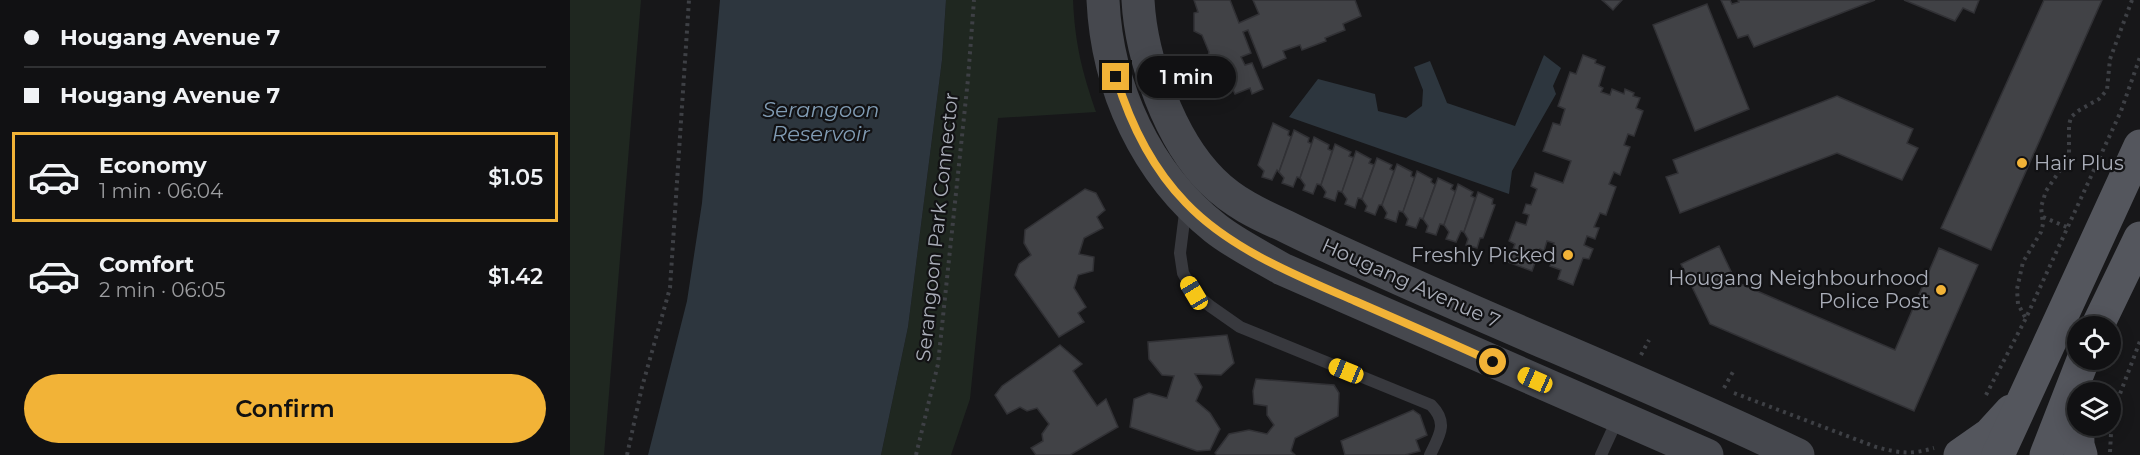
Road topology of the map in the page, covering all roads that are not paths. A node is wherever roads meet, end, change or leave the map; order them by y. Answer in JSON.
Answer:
{"nodes":[{"id":1,"x":1103,"y":0,"type":"edge"},
{"id":2,"x":1138,"y":0,"type":"edge"},
{"id":3,"x":2140,"y":146,"type":"edge"},
{"id":4,"x":1186,"y":203,"type":"junction"},
{"id":5,"x":2140,"y":238,"type":"edge"},
{"id":6,"x":2102,"y":316,"type":"edge"},
{"id":7,"x":2079,"y":370,"type":"edge"},
{"id":8,"x":2080,"y":370,"type":"edge"},
{"id":9,"x":2024,"y":396,"type":"junction"},
{"id":10,"x":1618,"y":416,"type":"junction"},
{"id":11,"x":1948,"y":451,"type":"edge"},
{"id":12,"x":1430,"y":455,"type":"edge"},
{"id":13,"x":1601,"y":455,"type":"edge"},
{"id":14,"x":1707,"y":455,"type":"edge"},
{"id":15,"x":1798,"y":455,"type":"edge"},
{"id":16,"x":1998,"y":455,"type":"edge"},
{"id":17,"x":2046,"y":455,"type":"edge"},
{"id":18,"x":2081,"y":455,"type":"edge"}],
"edges":[{"from":1,"to":4,"type":"main road","name":"Hougang Avenue 7"},
{"from":2,"to":15,"type":"main road","name":"Hougang Avenue 7"},
{"from":3,"to":9,"type":"main road"},
{"from":4,"to":10,"type":"main road","name":"Hougang Avenue 7"},
{"from":4,"to":12,"type":"lane"},
{"from":5,"to":6,"type":"main road"},
{"from":7,"to":17,"type":"main road"},
{"from":8,"to":18,"type":"main road"},
{"from":9,"to":11,"type":"main road"},
{"from":9,"to":16,"type":"main road"},
{"from":10,"to":13,"type":"lane"},
{"from":10,"to":14,"type":"main road","name":"Hougang Avenue 7"}]}
